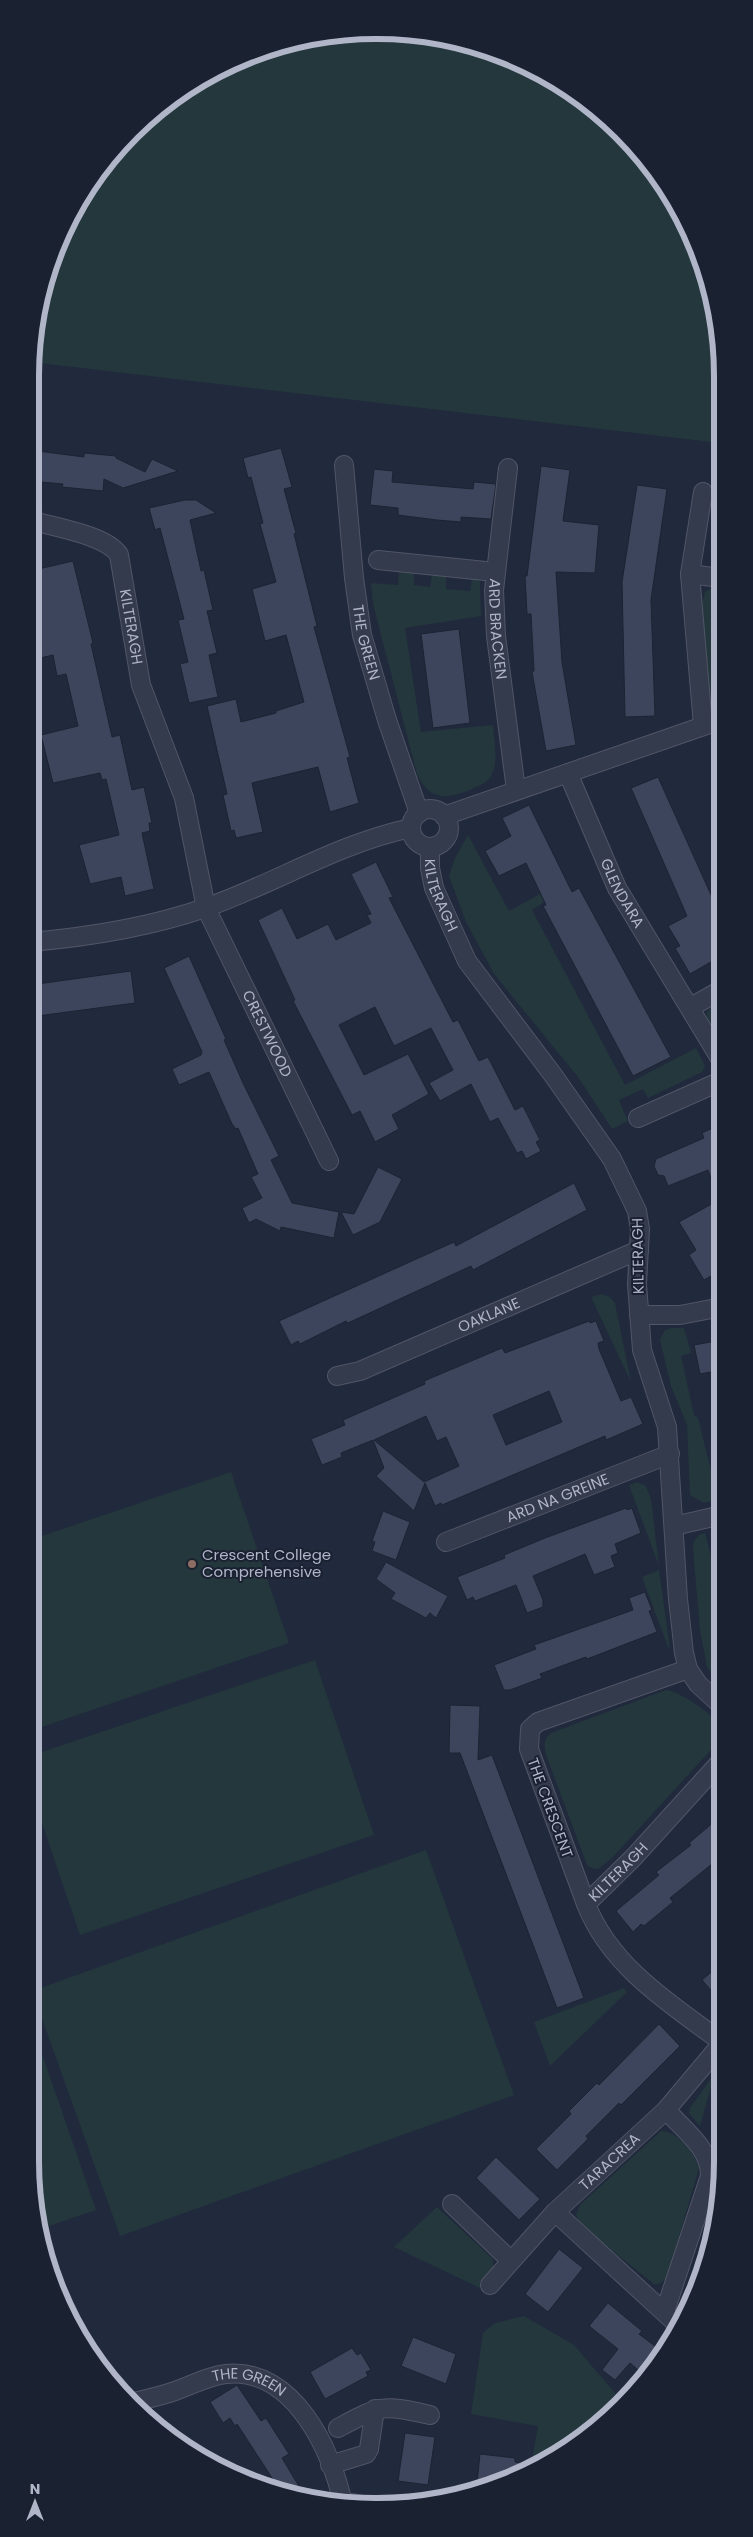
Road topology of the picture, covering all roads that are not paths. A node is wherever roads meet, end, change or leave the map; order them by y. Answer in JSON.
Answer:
{"nodes":[{"id":1,"x":344,"y":466,"type":"dead end"},
{"id":2,"x":508,"y":468,"type":"dead end"},
{"id":3,"x":703,"y":492,"type":"dead end"},
{"id":4,"x":39,"y":523,"type":"edge"},
{"id":5,"x":378,"y":560,"type":"dead end"},
{"id":6,"x":495,"y":572,"type":"junction"},
{"id":7,"x":690,"y":574,"type":"junction"},
{"id":8,"x":714,"y":577,"type":"edge"},
{"id":9,"x":714,"y":722,"type":"edge"},
{"id":10,"x":703,"y":725,"type":"junction"},
{"id":11,"x":568,"y":773,"type":"junction"},
{"id":12,"x":516,"y":790,"type":"junction"},
{"id":13,"x":444,"y":816,"type":"junction"},
{"id":14,"x":415,"y":820,"type":"junction"},
{"id":15,"x":430,"y":847,"type":"junction"},
{"id":16,"x":206,"y":908,"type":"junction"},
{"id":17,"x":39,"y":941,"type":"edge"},
{"id":18,"x":714,"y":994,"type":"edge"},
{"id":19,"x":691,"y":1007,"type":"junction"},
{"id":20,"x":714,"y":1048,"type":"edge"},
{"id":21,"x":714,"y":1085,"type":"edge"},
{"id":22,"x":638,"y":1118,"type":"dead end"},
{"id":23,"x":329,"y":1161,"type":"dead end"},
{"id":24,"x":639,"y":1250,"type":"junction"},
{"id":25,"x":714,"y":1309,"type":"edge"},
{"id":26,"x":639,"y":1315,"type":"junction"},
{"id":27,"x":337,"y":1376,"type":"dead end"},
{"id":28,"x":670,"y":1454,"type":"junction"},
{"id":29,"x":714,"y":1517,"type":"edge"},
{"id":30,"x":674,"y":1526,"type":"junction"},
{"id":31,"x":446,"y":1542,"type":"dead end"},
{"id":32,"x":688,"y":1669,"type":"junction"},
{"id":33,"x":714,"y":1699,"type":"edge"},
{"id":34,"x":714,"y":1769,"type":"edge"},
{"id":35,"x":586,"y":1904,"type":"junction"},
{"id":36,"x":714,"y":2036,"type":"edge"},
{"id":37,"x":714,"y":2052,"type":"edge"},
{"id":38,"x":666,"y":2110,"type":"junction"},
{"id":39,"x":452,"y":2204,"type":"dead end"},
{"id":40,"x":555,"y":2212,"type":"junction"},
{"id":41,"x":510,"y":2260,"type":"junction"},
{"id":42,"x":490,"y":2285,"type":"dead end"},
{"id":43,"x":665,"y":2311,"type":"junction"},
{"id":44,"x":674,"y":2320,"type":"edge"},
{"id":45,"x":140,"y":2401,"type":"edge"},
{"id":46,"x":375,"y":2408,"type":"junction"},
{"id":47,"x":430,"y":2415,"type":"dead end"},
{"id":48,"x":338,"y":2428,"type":"dead end"},
{"id":49,"x":330,"y":2465,"type":"junction"},
{"id":50,"x":341,"y":2496,"type":"edge"}],
"edges":[{"from":1,"to":14,"type":"street","name":"THE GREEN"},
{"from":2,"to":6,"type":"street","name":"ARD BRACKEN"},
{"from":3,"to":7,"type":"street"},
{"from":4,"to":16,"type":"street","name":"KILTERAGH"},
{"from":5,"to":6,"type":"street"},
{"from":6,"to":12,"type":"street","name":"ARD BRACKEN"},
{"from":7,"to":8,"type":"street"},
{"from":7,"to":10,"type":"street"},
{"from":9,"to":10,"type":"street"},
{"from":10,"to":11,"type":"street"},
{"from":11,"to":12,"type":"street"},
{"from":11,"to":19,"type":"street","name":"GLENDARA"},
{"from":12,"to":13,"type":"street"},
{"from":13,"to":14,"type":"street"},
{"from":13,"to":15,"type":"street"},
{"from":14,"to":15,"type":"street"},
{"from":14,"to":16,"type":"street"},
{"from":15,"to":24,"type":"street","name":"KILTERAGH"},
{"from":16,"to":17,"type":"street"},
{"from":16,"to":23,"type":"street","name":"CRESTWOOD"},
{"from":18,"to":19,"type":"street"},
{"from":19,"to":20,"type":"street","name":"GLENDARA"},
{"from":21,"to":22,"type":"street"},
{"from":24,"to":26,"type":"street","name":"KILTERAGH"},
{"from":24,"to":27,"type":"street","name":"OAKLANE"},
{"from":25,"to":26,"type":"street"},
{"from":26,"to":28,"type":"street","name":"KILTERAGH"},
{"from":28,"to":30,"type":"street","name":"KILTERAGH"},
{"from":28,"to":31,"type":"street","name":"ARD NA GREINE"},
{"from":29,"to":30,"type":"street"},
{"from":30,"to":32,"type":"street","name":"KILTERAGH"},
{"from":32,"to":33,"type":"street","name":"KILTERAGH"},
{"from":32,"to":35,"type":"street","name":"THE CRESCENT"},
{"from":34,"to":35,"type":"street","name":"KILTERAGH"},
{"from":35,"to":36,"type":"street","name":"KILTERAGH"},
{"from":37,"to":38,"type":"street","name":"TARACREA"},
{"from":38,"to":40,"type":"street","name":"TARACREA"},
{"from":38,"to":43,"type":"street"},
{"from":39,"to":41,"type":"street"},
{"from":40,"to":41,"type":"street","name":"TARACREA"},
{"from":40,"to":43,"type":"street"},
{"from":41,"to":42,"type":"street","name":"TARACREA"},
{"from":43,"to":44,"type":"street"},
{"from":45,"to":49,"type":"street","name":"THE GREEN"},
{"from":46,"to":47,"type":"street"},
{"from":46,"to":48,"type":"street"},
{"from":46,"to":49,"type":"street"},
{"from":49,"to":50,"type":"street","name":"THE GREEN"}]}
